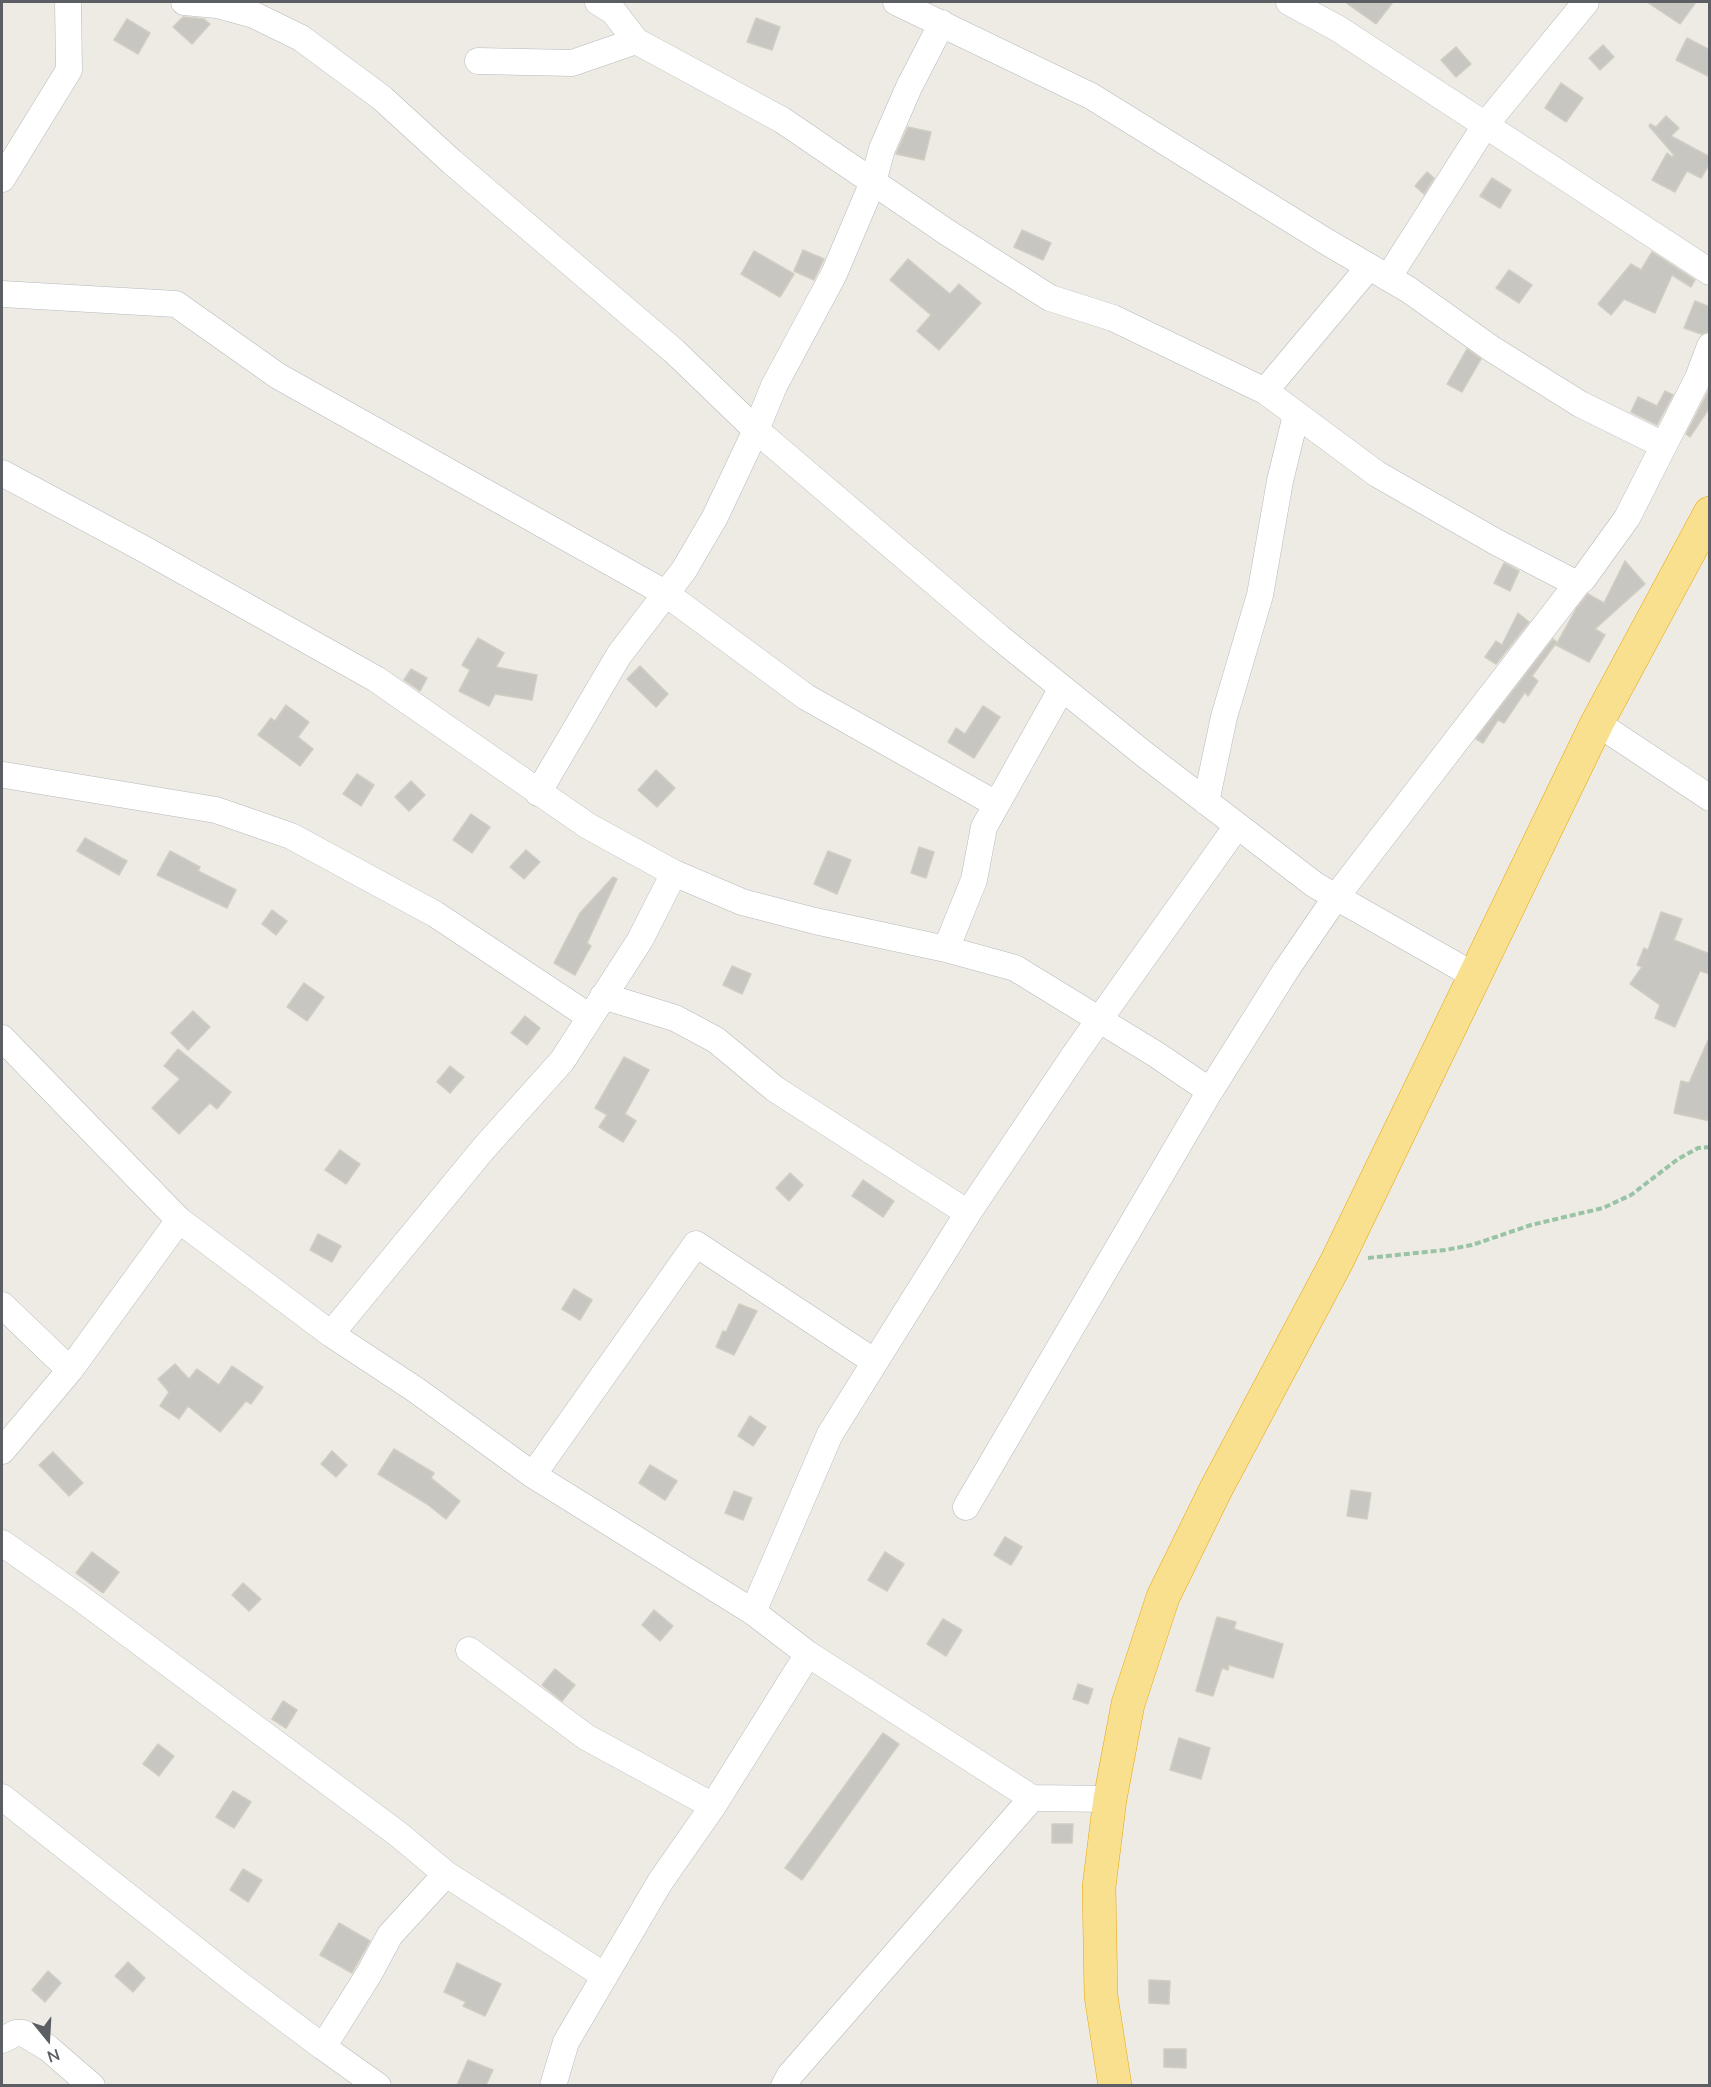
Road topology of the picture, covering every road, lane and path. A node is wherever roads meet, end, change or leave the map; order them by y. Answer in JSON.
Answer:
{"nodes":[{"id":1,"x":68,"y":2,"type":"edge"},
{"id":2,"x":184,"y":2,"type":"edge"},
{"id":3,"x":598,"y":2,"type":"edge"},
{"id":4,"x":896,"y":2,"type":"edge"},
{"id":5,"x":1289,"y":2,"type":"edge"},
{"id":6,"x":1586,"y":2,"type":"edge"},
{"id":7,"x":258,"y":8,"type":"edge"},
{"id":8,"x":942,"y":23,"type":"junction"},
{"id":9,"x":636,"y":40,"type":"junction"},
{"id":10,"x":478,"y":61,"type":"dead end"},
{"id":11,"x":1486,"y":124,"type":"junction"},
{"id":12,"x":2,"y":179,"type":"edge"},
{"id":13,"x":873,"y":182,"type":"junction"},
{"id":14,"x":1378,"y":272,"type":"junction"},
{"id":15,"x":1710,"y":272,"type":"edge"},
{"id":16,"x":2,"y":294,"type":"edge"},
{"id":17,"x":1710,"y":346,"type":"edge"},
{"id":18,"x":1264,"y":391,"type":"junction"},
{"id":19,"x":1296,"y":415,"type":"junction"},
{"id":20,"x":756,"y":430,"type":"junction"},
{"id":21,"x":1664,"y":445,"type":"junction"},
{"id":22,"x":2,"y":473,"type":"edge"},
{"id":23,"x":1710,"y":513,"type":"edge"},
{"id":24,"x":1577,"y":584,"type":"junction"},
{"id":25,"x":665,"y":593,"type":"junction"},
{"id":26,"x":1062,"y":688,"type":"junction"},
{"id":27,"x":1597,"y":723,"type":"junction"},
{"id":28,"x":4,"y":775,"type":"dead end"},
{"id":29,"x":538,"y":794,"type":"junction"},
{"id":30,"x":1710,"y":798,"type":"edge"},
{"id":31,"x":1206,"y":802,"type":"junction"},
{"id":32,"x":996,"y":804,"type":"junction"},
{"id":33,"x":1237,"y":826,"type":"junction"},
{"id":34,"x":674,"y":873,"type":"junction"},
{"id":35,"x":1336,"y":897,"type":"junction"},
{"id":36,"x":946,"y":949,"type":"junction"},
{"id":37,"x":1475,"y":976,"type":"junction"},
{"id":38,"x":603,"y":996,"type":"junction"},
{"id":39,"x":590,"y":1017,"type":"junction"},
{"id":40,"x":1099,"y":1019,"type":"junction"},
{"id":41,"x":2,"y":1038,"type":"edge"},
{"id":42,"x":1210,"y":1091,"type":"junction"},
{"id":43,"x":1710,"y":1147,"type":"edge"},
{"id":44,"x":968,"y":1213,"type":"junction"},
{"id":45,"x":179,"y":1220,"type":"junction"},
{"id":46,"x":1337,"y":1261,"type":"junction"},
{"id":47,"x":2,"y":1305,"type":"edge"},
{"id":48,"x":331,"y":1334,"type":"junction"},
{"id":49,"x":875,"y":1362,"type":"junction"},
{"id":50,"x":70,"y":1370,"type":"junction"},
{"id":51,"x":2,"y":1451,"type":"edge"},
{"id":52,"x":533,"y":1475,"type":"junction"},
{"id":53,"x":966,"y":1507,"type":"dead end"},
{"id":54,"x":2,"y":1543,"type":"edge"},
{"id":55,"x":753,"y":1612,"type":"junction"},
{"id":56,"x":469,"y":1650,"type":"dead end"},
{"id":57,"x":808,"y":1654,"type":"junction"},
{"id":58,"x":2,"y":1797,"type":"edge"},
{"id":59,"x":1032,"y":1798,"type":"junction"},
{"id":60,"x":1110,"y":1799,"type":"junction"},
{"id":61,"x":713,"y":1806,"type":"junction"},
{"id":62,"x":446,"y":1874,"type":"junction"},
{"id":63,"x":605,"y":1976,"type":"junction"},
{"id":64,"x":2,"y":2040,"type":"edge"},
{"id":65,"x":323,"y":2047,"type":"junction"},
{"id":66,"x":92,"y":2085,"type":"edge"},
{"id":67,"x":378,"y":2085,"type":"edge"},
{"id":68,"x":553,"y":2085,"type":"edge"},
{"id":69,"x":784,"y":2085,"type":"edge"},
{"id":70,"x":1115,"y":2085,"type":"edge"}],
"edges":[{"from":1,"to":12,"type":"street"},
{"from":2,"to":7,"type":"street"},
{"from":3,"to":9,"type":"street"},
{"from":4,"to":8,"type":"street"},
{"from":5,"to":11,"type":"street"},
{"from":6,"to":11,"type":"street"},
{"from":7,"to":20,"type":"street"},
{"from":8,"to":13,"type":"street"},
{"from":8,"to":14,"type":"street"},
{"from":9,"to":10,"type":"street"},
{"from":9,"to":13,"type":"street"},
{"from":11,"to":14,"type":"street"},
{"from":11,"to":15,"type":"street"},
{"from":13,"to":18,"type":"street"},
{"from":13,"to":20,"type":"street"},
{"from":14,"to":18,"type":"street"},
{"from":14,"to":21,"type":"street"},
{"from":16,"to":25,"type":"street"},
{"from":17,"to":21,"type":"street"},
{"from":18,"to":19,"type":"street"},
{"from":19,"to":24,"type":"street"},
{"from":19,"to":31,"type":"street"},
{"from":20,"to":25,"type":"street"},
{"from":20,"to":26,"type":"street"},
{"from":21,"to":24,"type":"street"},
{"from":22,"to":29,"type":"street"},
{"from":23,"to":27,"type":"highway"},
{"from":24,"to":35,"type":"street"},
{"from":25,"to":29,"type":"street"},
{"from":25,"to":32,"type":"street"},
{"from":26,"to":31,"type":"street"},
{"from":26,"to":32,"type":"street"},
{"from":27,"to":30,"type":"street"},
{"from":27,"to":37,"type":"highway"},
{"from":28,"to":39,"type":"street"},
{"from":29,"to":34,"type":"street"},
{"from":31,"to":33,"type":"street"},
{"from":32,"to":36,"type":"street"},
{"from":33,"to":35,"type":"street"},
{"from":33,"to":40,"type":"street"},
{"from":34,"to":36,"type":"street"},
{"from":34,"to":38,"type":"street"},
{"from":35,"to":37,"type":"street"},
{"from":35,"to":42,"type":"street"},
{"from":36,"to":40,"type":"street"},
{"from":37,"to":46,"type":"highway"},
{"from":38,"to":39,"type":"street"},
{"from":38,"to":44,"type":"street"},
{"from":39,"to":48,"type":"street"},
{"from":40,"to":42,"type":"street"},
{"from":40,"to":44,"type":"street"},
{"from":41,"to":45,"type":"street"},
{"from":42,"to":53,"type":"street"},
{"from":43,"to":46,"type":"path"},
{"from":44,"to":49,"type":"street"},
{"from":45,"to":48,"type":"street"},
{"from":45,"to":50,"type":"street"},
{"from":46,"to":60,"type":"highway"},
{"from":47,"to":50,"type":"street"},
{"from":48,"to":52,"type":"street"},
{"from":49,"to":52,"type":"street"},
{"from":49,"to":55,"type":"street"},
{"from":50,"to":51,"type":"street"},
{"from":52,"to":55,"type":"street"},
{"from":54,"to":62,"type":"street"},
{"from":55,"to":57,"type":"street"},
{"from":56,"to":61,"type":"street"},
{"from":57,"to":59,"type":"street"},
{"from":57,"to":61,"type":"street"},
{"from":58,"to":65,"type":"street"},
{"from":59,"to":60,"type":"street"},
{"from":59,"to":69,"type":"street"},
{"from":60,"to":70,"type":"highway"},
{"from":61,"to":63,"type":"street"},
{"from":62,"to":63,"type":"street"},
{"from":62,"to":65,"type":"street"},
{"from":63,"to":68,"type":"street"},
{"from":64,"to":66,"type":"street"},
{"from":65,"to":67,"type":"street"}]}
